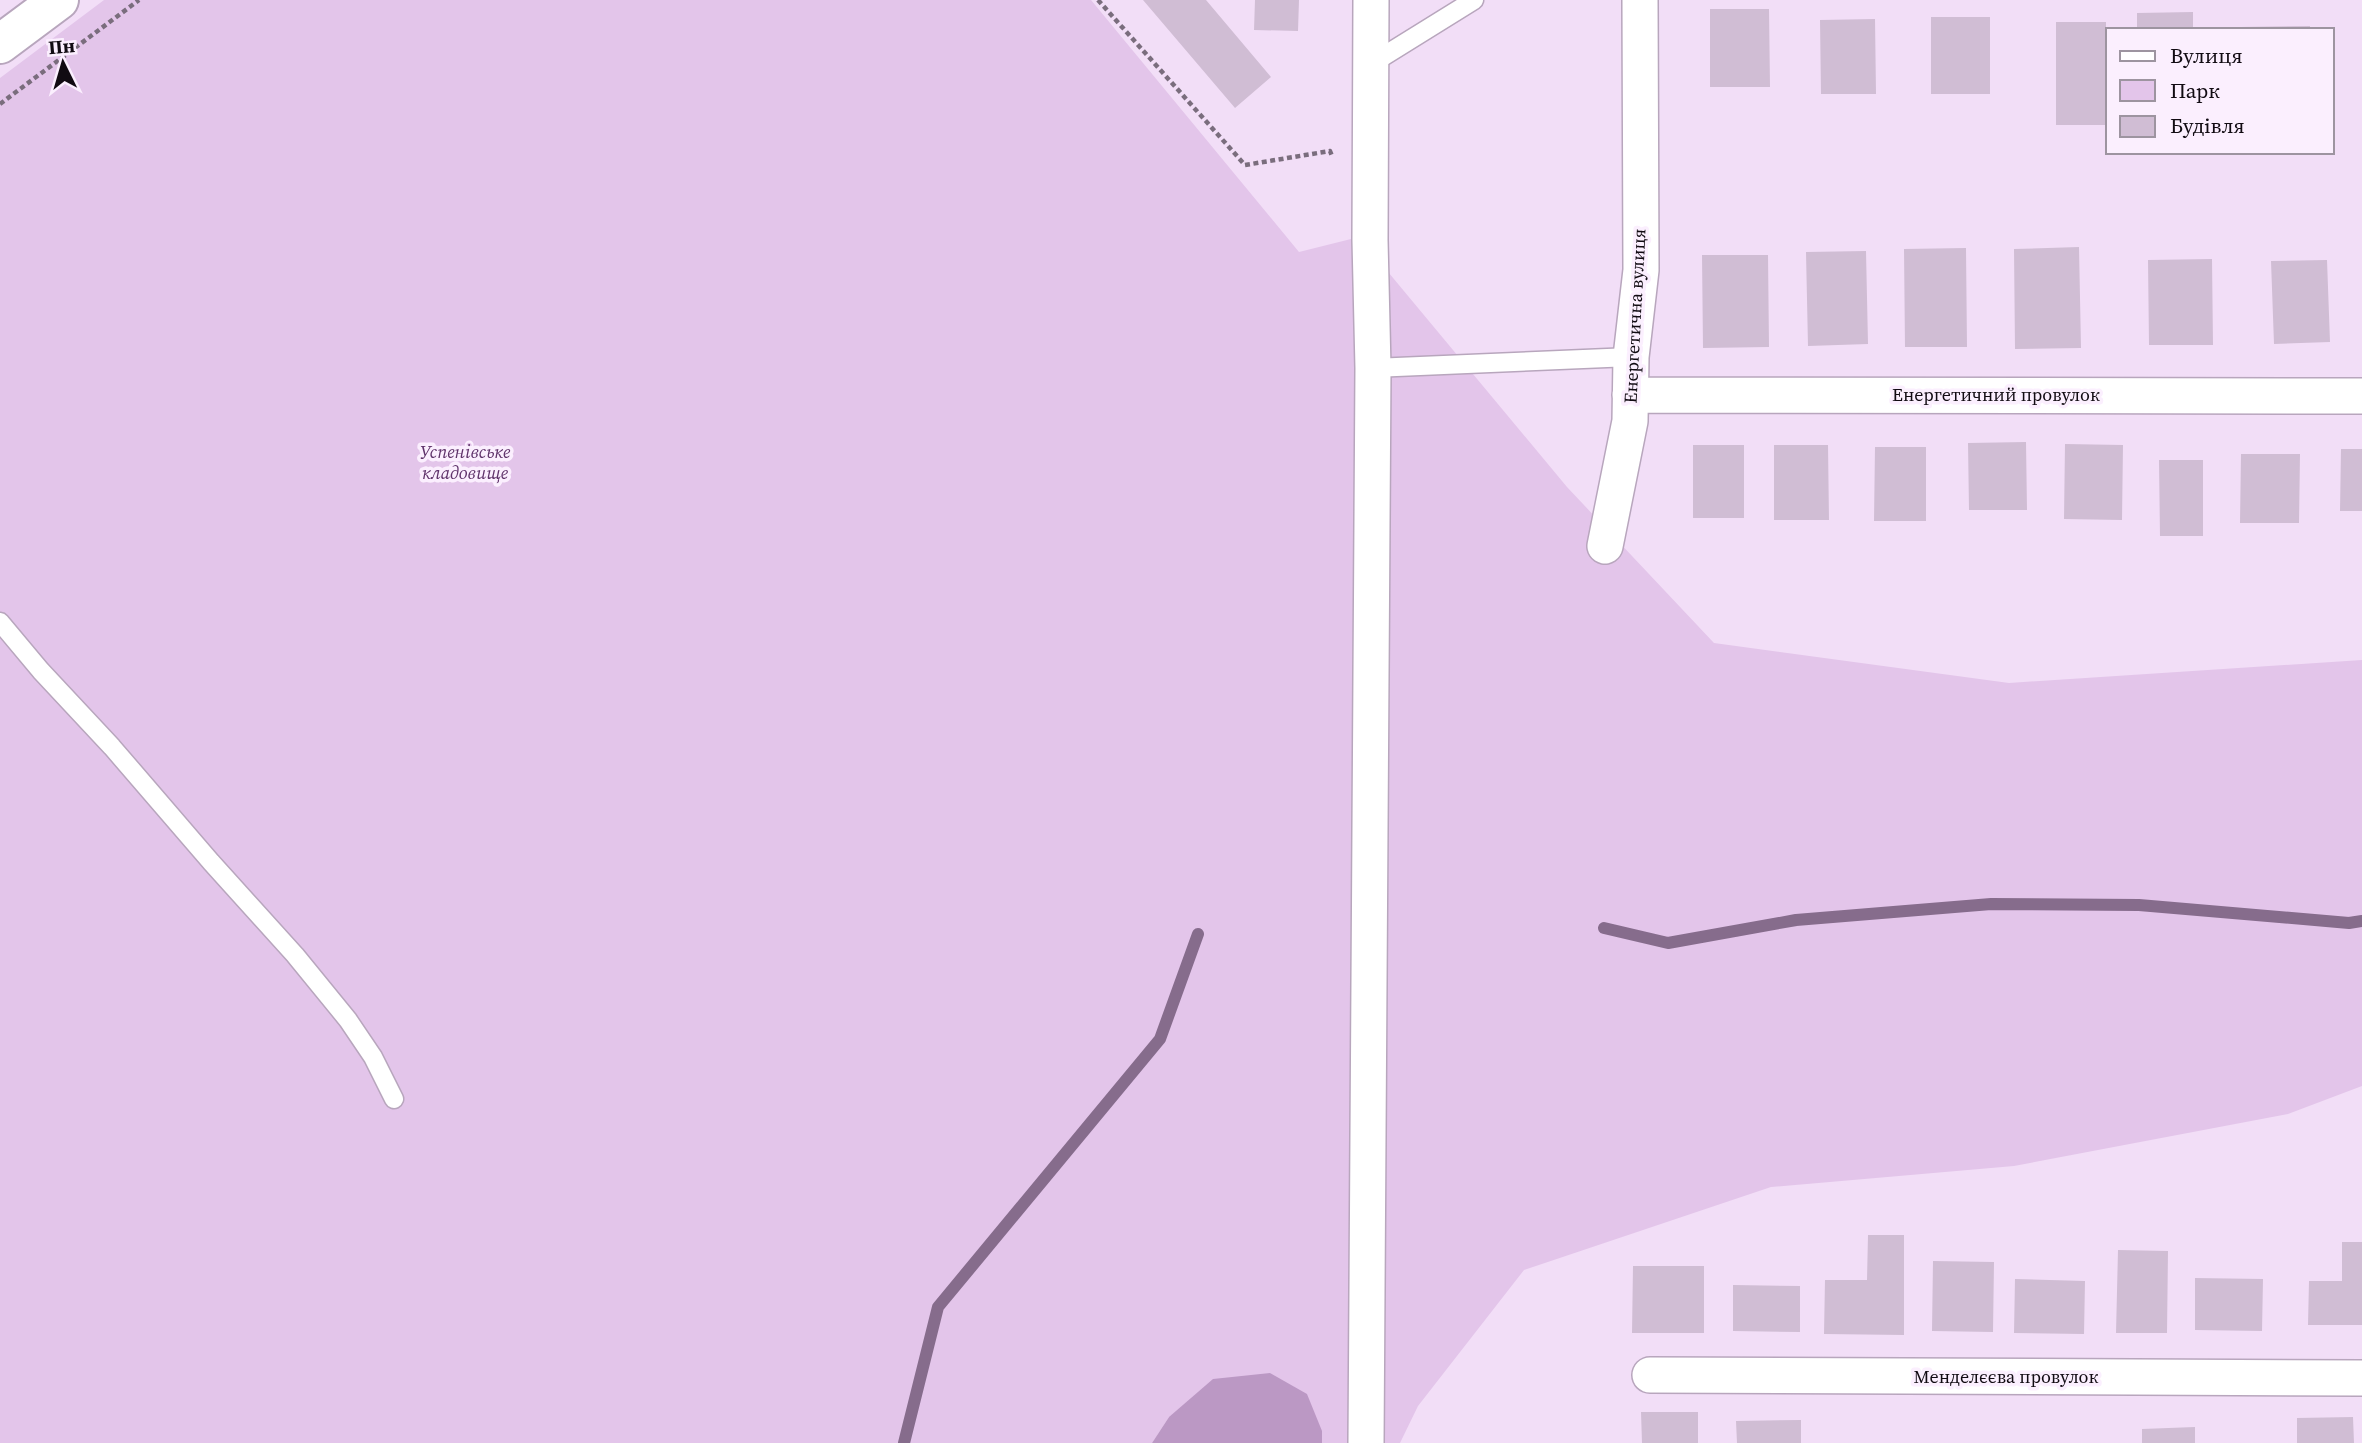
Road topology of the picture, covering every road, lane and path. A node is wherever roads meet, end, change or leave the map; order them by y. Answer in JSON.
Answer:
{"nodes":[{"id":1,"x":59,"y":0,"type":"edge"},
{"id":2,"x":139,"y":0,"type":"edge"},
{"id":3,"x":1098,"y":0,"type":"edge"},
{"id":4,"x":1371,"y":0,"type":"edge"},
{"id":5,"x":1474,"y":0,"type":"edge"},
{"id":6,"x":1640,"y":0,"type":"edge"},
{"id":7,"x":2,"y":37,"type":"edge"},
{"id":8,"x":1371,"y":64,"type":"junction"},
{"id":9,"x":0,"y":104,"type":"edge"},
{"id":10,"x":1329,"y":151,"type":"dead end"},
{"id":11,"x":1631,"y":357,"type":"junction"},
{"id":12,"x":1373,"y":368,"type":"junction"},
{"id":13,"x":1630,"y":395,"type":"junction"},
{"id":14,"x":2362,"y":396,"type":"edge"},
{"id":15,"x":1605,"y":545,"type":"dead end"},
{"id":16,"x":0,"y":622,"type":"edge"},
{"id":17,"x":394,"y":1099,"type":"dead end"},
{"id":18,"x":1650,"y":1375,"type":"dead end"},
{"id":19,"x":2362,"y":1378,"type":"edge"},
{"id":20,"x":1366,"y":1443,"type":"edge"}],
"edges":[{"from":1,"to":7,"type":"highway"},
{"from":2,"to":9,"type":"path"},
{"from":3,"to":10,"type":"path"},
{"from":4,"to":8,"type":"street"},
{"from":5,"to":8,"type":"lane"},
{"from":6,"to":11,"type":"street","name":"Енергетична вулиця"},
{"from":8,"to":12,"type":"street"},
{"from":11,"to":12,"type":"lane"},
{"from":11,"to":13,"type":"street","name":"Енергетична вулиця"},
{"from":12,"to":20,"type":"street"},
{"from":13,"to":14,"type":"street","name":"Енергетичний провулок"},
{"from":13,"to":15,"type":"street","name":"Енергетична вулиця"},
{"from":16,"to":17,"type":"lane"},
{"from":18,"to":19,"type":"street","name":"Менделєєва провулок"}]}
